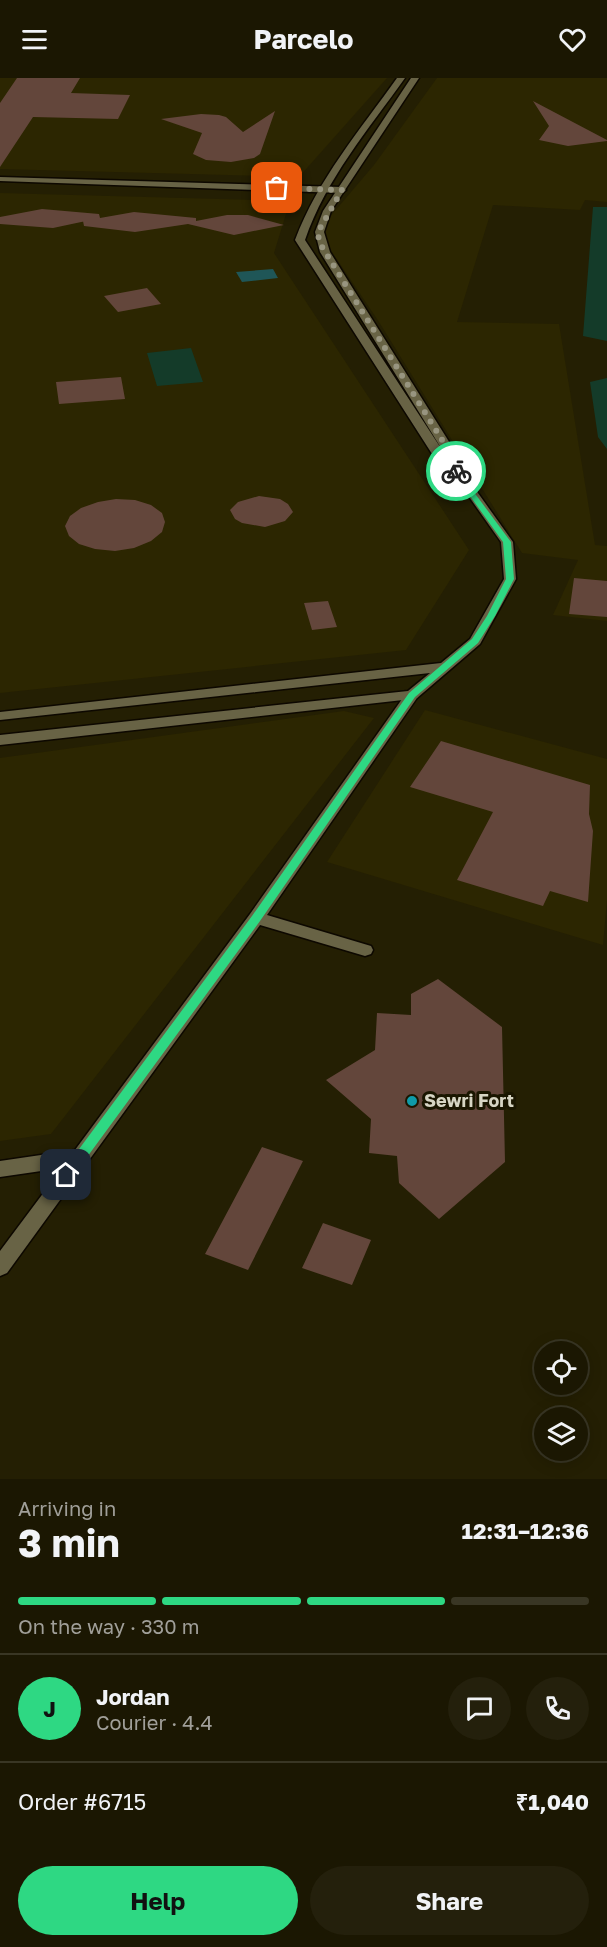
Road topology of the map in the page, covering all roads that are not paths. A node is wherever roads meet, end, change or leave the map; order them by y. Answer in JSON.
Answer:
{"nodes":[{"id":1,"x":401,"y":78,"type":"edge"},
{"id":2,"x":415,"y":78,"type":"edge"},
{"id":3,"x":354,"y":146,"type":"junction"},
{"id":4,"x":369,"y":147,"type":"junction"},
{"id":5,"x":0,"y":179,"type":"edge"},
{"id":6,"x":324,"y":189,"type":"junction"},
{"id":7,"x":342,"y":190,"type":"junction"},
{"id":8,"x":340,"y":275,"type":"junction"},
{"id":9,"x":324,"y":277,"type":"junction"},
{"id":10,"x":452,"y":465,"type":"junction"},
{"id":11,"x":443,"y":668,"type":"junction"},
{"id":12,"x":412,"y":695,"type":"junction"},
{"id":13,"x":0,"y":716,"type":"edge"},
{"id":14,"x":0,"y":740,"type":"edge"},
{"id":15,"x":256,"y":918,"type":"junction"},
{"id":16,"x":365,"y":950,"type":"dead end"},
{"id":17,"x":79,"y":1157,"type":"junction"},
{"id":18,"x":0,"y":1169,"type":"edge"},
{"id":19,"x":0,"y":1267,"type":"edge"}],
"edges":[{"from":1,"to":3,"type":"street"},
{"from":2,"to":4,"type":"street"},
{"from":3,"to":4,"type":"street"},
{"from":3,"to":6,"type":"street"},
{"from":4,"to":7,"type":"street"},
{"from":5,"to":6,"type":"street"},
{"from":6,"to":7,"type":"street"},
{"from":6,"to":9,"type":"street"},
{"from":7,"to":8,"type":"street"},
{"from":8,"to":9,"type":"street"},
{"from":8,"to":10,"type":"street"},
{"from":9,"to":10,"type":"street"},
{"from":10,"to":11,"type":"street"},
{"from":11,"to":12,"type":"street"},
{"from":11,"to":13,"type":"street"},
{"from":12,"to":14,"type":"street"},
{"from":12,"to":15,"type":"street"},
{"from":15,"to":16,"type":"street"},
{"from":15,"to":17,"type":"street"},
{"from":17,"to":18,"type":"street"},
{"from":17,"to":19,"type":"street"}]}
